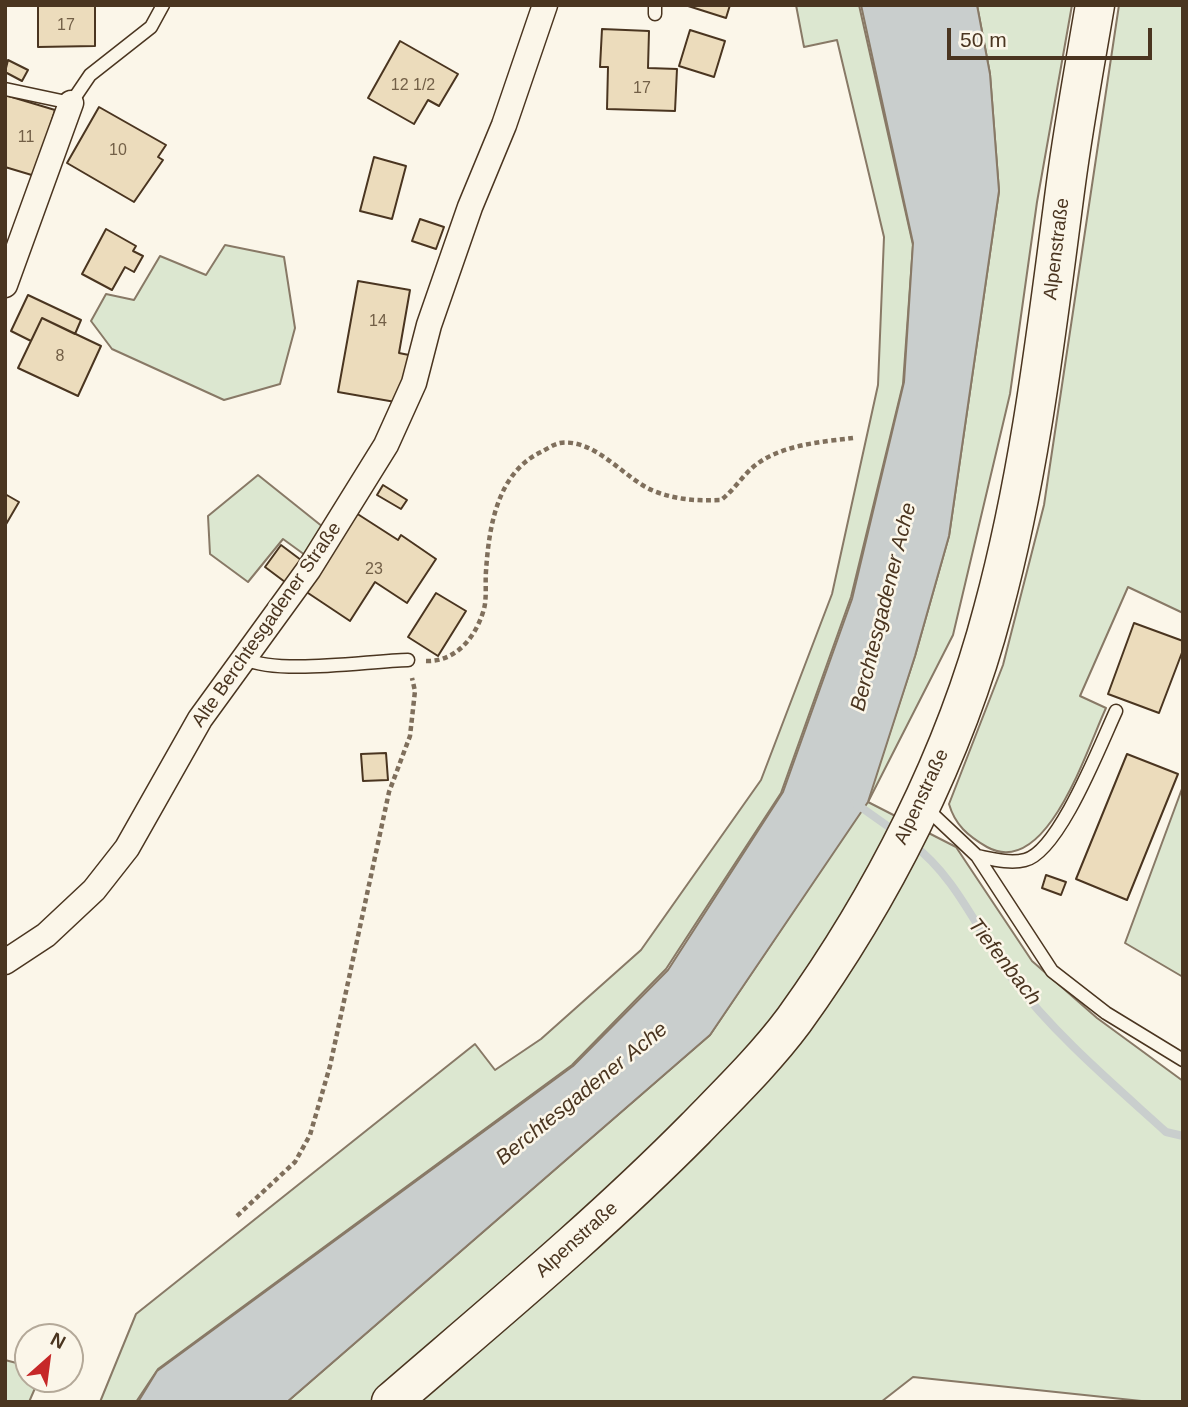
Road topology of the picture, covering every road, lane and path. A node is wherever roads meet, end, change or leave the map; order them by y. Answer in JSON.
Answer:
{"nodes":[{"id":1,"x":163,"y":5,"type":"edge"},
{"id":2,"x":545,"y":5,"type":"edge"},
{"id":3,"x":1095,"y":5,"type":"edge"},
{"id":4,"x":5,"y":89,"type":"edge"},
{"id":5,"x":71,"y":103,"type":"junction"},
{"id":6,"x":5,"y":285,"type":"edge"},
{"id":7,"x":853,"y":438,"type":"dead end"},
{"id":8,"x":245,"y":659,"type":"junction"},
{"id":9,"x":408,"y":660,"type":"junction"},
{"id":10,"x":1116,"y":711,"type":"dead end"},
{"id":11,"x":919,"y":808,"type":"junction"},
{"id":12,"x":977,"y":856,"type":"junction"},
{"id":13,"x":5,"y":962,"type":"edge"},
{"id":14,"x":1183,"y":1060,"type":"edge"},
{"id":15,"x":237,"y":1216,"type":"dead end"},
{"id":16,"x":391,"y":1402,"type":"edge"}],
"edges":[{"from":1,"to":5,"type":"lane"},
{"from":2,"to":8,"type":"street","name":"Alte Berchtesgadener Straße"},
{"from":3,"to":11,"type":"main road","name":"Alpenstraße"},
{"from":4,"to":5,"type":"lane"},
{"from":5,"to":6,"type":"street"},
{"from":7,"to":9,"type":"path"},
{"from":8,"to":9,"type":"lane"},
{"from":8,"to":13,"type":"street","name":"Alte Berchtesgadener Straße"},
{"from":9,"to":15,"type":"path"},
{"from":10,"to":12,"type":"lane"},
{"from":11,"to":12,"type":"lane"},
{"from":11,"to":16,"type":"main road","name":"Alpenstraße"},
{"from":12,"to":14,"type":"lane"}]}
